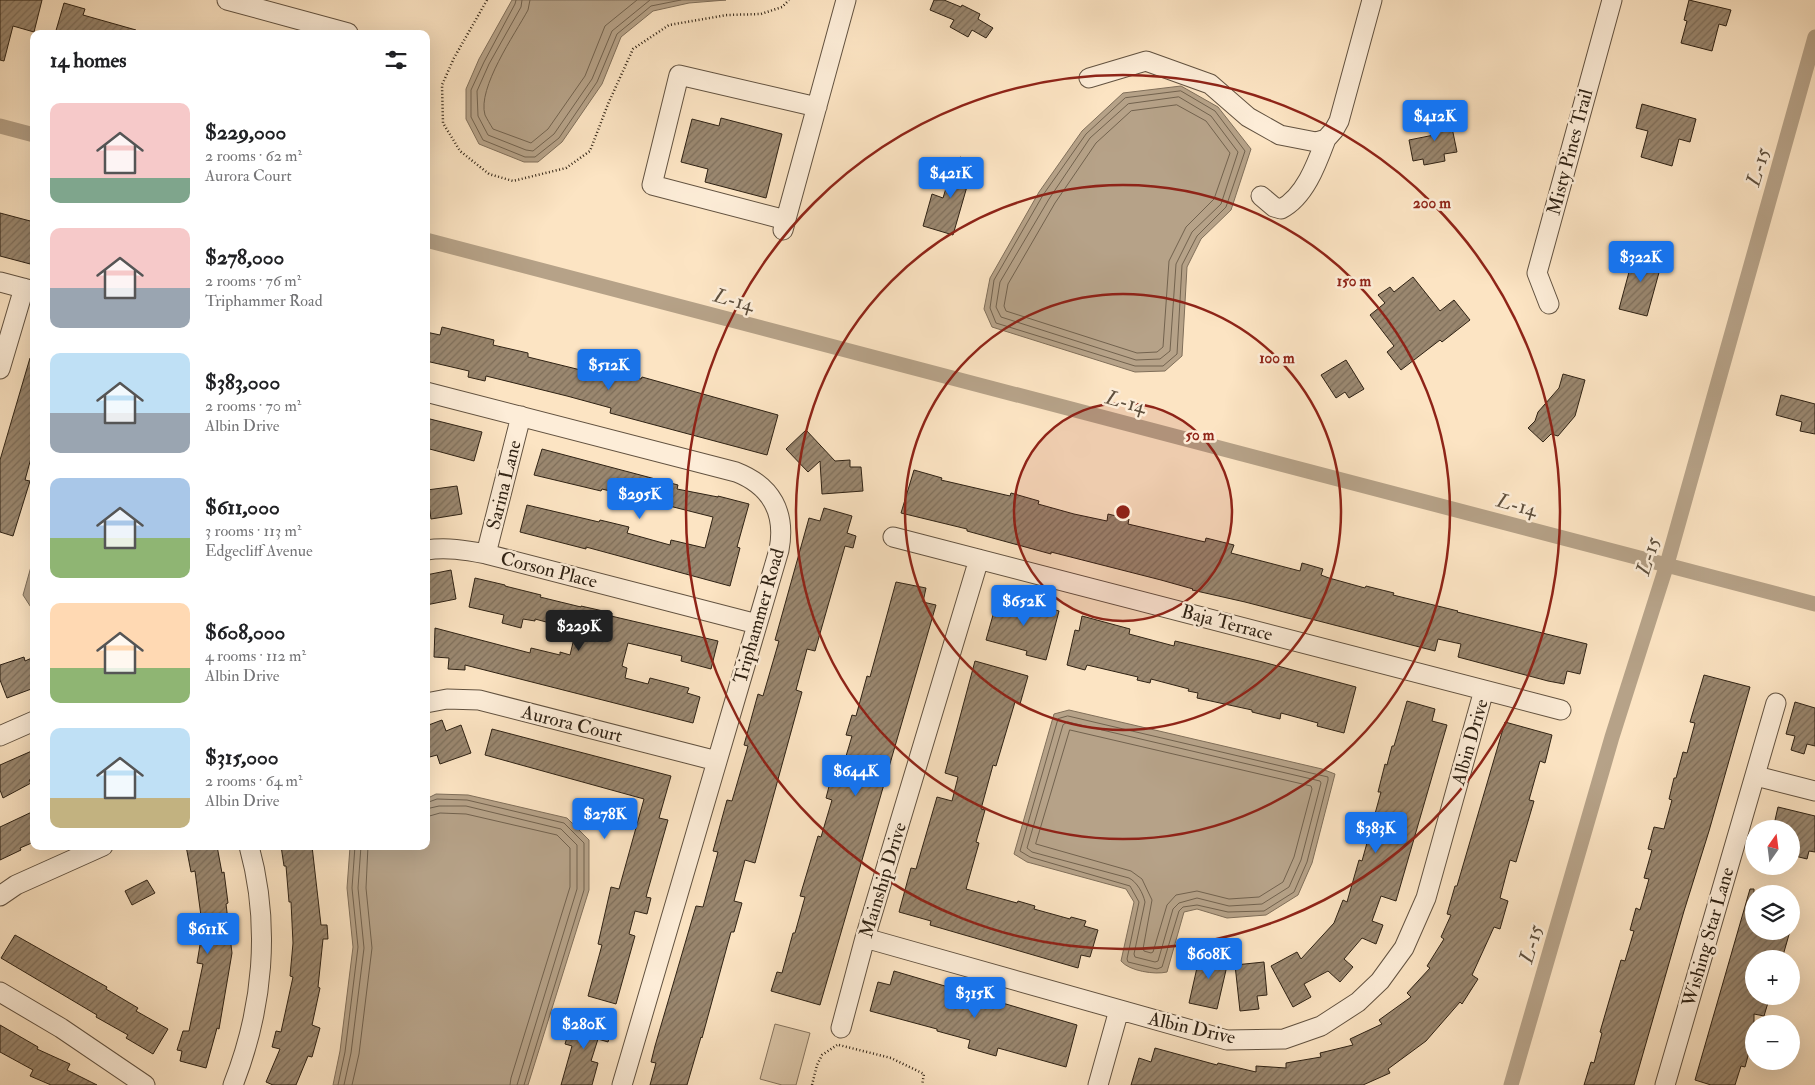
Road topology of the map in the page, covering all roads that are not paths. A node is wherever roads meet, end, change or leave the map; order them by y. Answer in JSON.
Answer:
{"nodes":[{"id":1,"x":227,"y":0,"type":"edge"},
{"id":2,"x":846,"y":0,"type":"edge"},
{"id":3,"x":1372,"y":0,"type":"edge"},
{"id":4,"x":1612,"y":0,"type":"edge"},
{"id":5,"x":337,"y":30,"type":"edge"},
{"id":6,"x":1089,"y":78,"type":"dead end"},
{"id":7,"x":817,"y":107,"type":"junction"},
{"id":8,"x":1326,"y":139,"type":"junction"},
{"id":9,"x":1261,"y":196,"type":"dead end"},
{"id":10,"x":0,"y":282,"type":"edge"},
{"id":11,"x":29,"y":289,"type":"edge"},
{"id":12,"x":1549,"y":304,"type":"dead end"},
{"id":13,"x":0,"y":369,"type":"edge"},
{"id":14,"x":430,"y":393,"type":"edge"},
{"id":15,"x":521,"y":416,"type":"junction"},
{"id":16,"x":893,"y":536,"type":"dead end"},
{"id":17,"x":430,"y":549,"type":"edge"},
{"id":18,"x":486,"y":554,"type":"junction"},
{"id":19,"x":979,"y":559,"type":"junction"},
{"id":20,"x":757,"y":624,"type":"junction"},
{"id":21,"x":1484,"y":690,"type":"junction"},
{"id":22,"x":430,"y":703,"type":"edge"},
{"id":23,"x":1776,"y":703,"type":"dead end"},
{"id":24,"x":1561,"y":710,"type":"dead end"},
{"id":25,"x":30,"y":723,"type":"edge"},
{"id":26,"x":0,"y":736,"type":"edge"},
{"id":27,"x":717,"y":761,"type":"junction"},
{"id":28,"x":1756,"y":776,"type":"junction"},
{"id":29,"x":1815,"y":791,"type":"edge"},
{"id":30,"x":94,"y":850,"type":"edge"},
{"id":31,"x":250,"y":850,"type":"edge"},
{"id":32,"x":0,"y":896,"type":"edge"},
{"id":33,"x":866,"y":938,"type":"junction"},
{"id":34,"x":0,"y":992,"type":"edge"},
{"id":35,"x":1119,"y":1010,"type":"junction"},
{"id":36,"x":837,"y":1037,"type":"road end"},
{"id":37,"x":146,"y":1085,"type":"edge"},
{"id":38,"x":233,"y":1085,"type":"edge"},
{"id":39,"x":622,"y":1085,"type":"edge"},
{"id":40,"x":1098,"y":1085,"type":"edge"},
{"id":41,"x":1665,"y":1085,"type":"edge"}],
"edges":[{"from":1,"to":5,"type":"street"},
{"from":2,"to":7,"type":"street"},
{"from":3,"to":8,"type":"street"},
{"from":4,"to":12,"type":"street","name":"Misty Pines Trail"},
{"from":6,"to":8,"type":"street"},
{"from":7,"to":7,"type":"street"},
{"from":8,"to":9,"type":"street"},
{"from":10,"to":11,"type":"street"},
{"from":11,"to":13,"type":"street"},
{"from":14,"to":15,"type":"street","name":"Triphammer Road"},
{"from":15,"to":18,"type":"street","name":"Sarina Lane"},
{"from":15,"to":20,"type":"street","name":"Triphammer Road"},
{"from":16,"to":19,"type":"street","name":"Baja Terrace"},
{"from":17,"to":18,"type":"street","name":"Corson Place"},
{"from":18,"to":20,"type":"street","name":"Corson Place"},
{"from":19,"to":21,"type":"street","name":"Baja Terrace"},
{"from":19,"to":33,"type":"street","name":"Mainship Drive"},
{"from":20,"to":27,"type":"street","name":"Triphammer Road"},
{"from":21,"to":24,"type":"street","name":"Baja Terrace"},
{"from":21,"to":35,"type":"street","name":"Albin Drive"},
{"from":22,"to":27,"type":"street","name":"Aurora Court"},
{"from":23,"to":28,"type":"street","name":"Wishing Star Lane"},
{"from":25,"to":26,"type":"street"},
{"from":27,"to":39,"type":"street","name":"Triphammer Road"},
{"from":28,"to":29,"type":"street"},
{"from":28,"to":41,"type":"street","name":"Wishing Star Lane"},
{"from":30,"to":32,"type":"street"},
{"from":31,"to":38,"type":"street"},
{"from":33,"to":35,"type":"street","name":"Albin Drive"},
{"from":33,"to":36,"type":"street","name":"Mainship Drive"},
{"from":34,"to":37,"type":"street"},
{"from":35,"to":40,"type":"street"}]}
